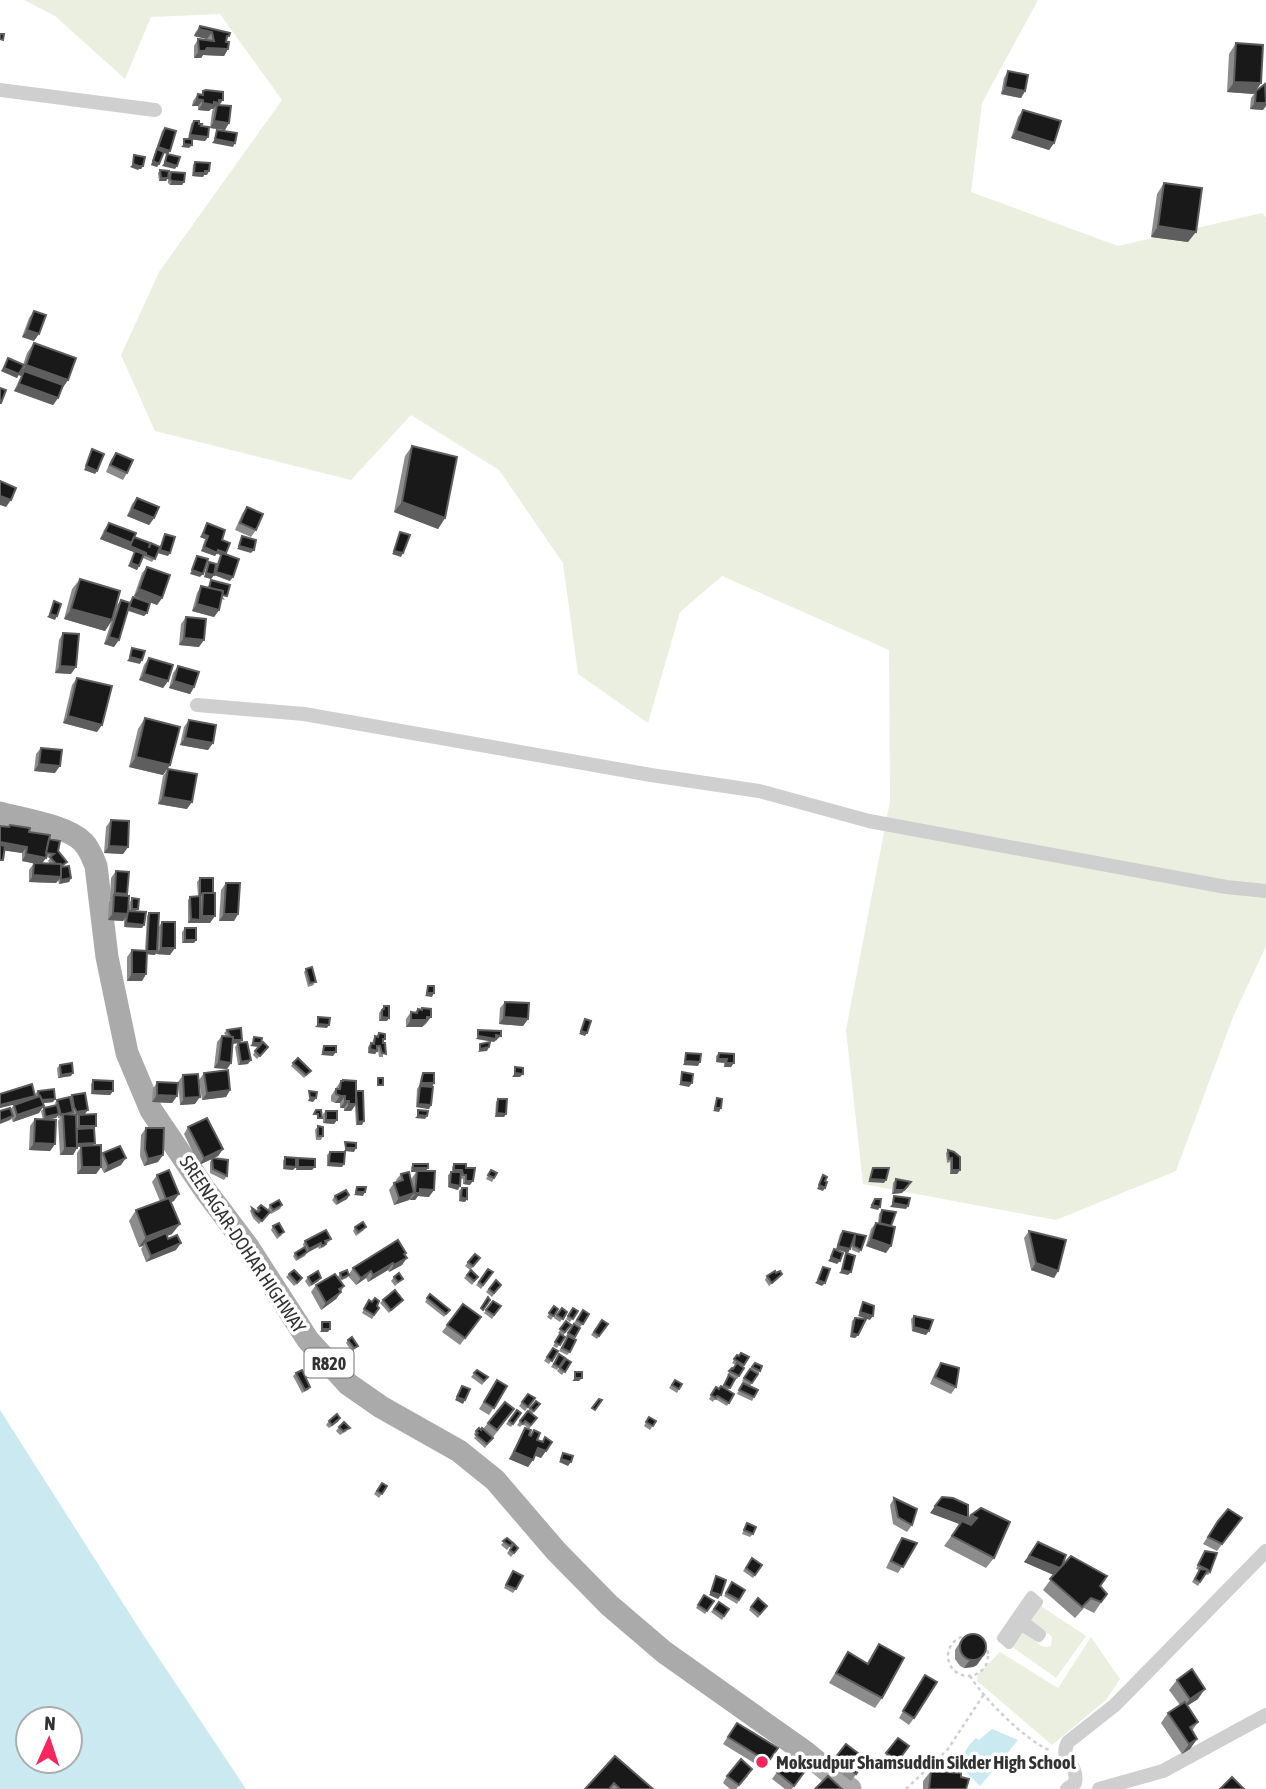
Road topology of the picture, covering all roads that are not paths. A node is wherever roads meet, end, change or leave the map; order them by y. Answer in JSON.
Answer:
{"nodes":[{"id":1,"x":0,"y":90,"type":"edge"},
{"id":2,"x":155,"y":110,"type":"dead end"},
{"id":3,"x":197,"y":705,"type":"dead end"},
{"id":4,"x":0,"y":813,"type":"edge"},
{"id":5,"x":1266,"y":891,"type":"edge"},
{"id":6,"x":1266,"y":1551,"type":"edge"},
{"id":7,"x":1009,"y":1644,"type":"joint"},
{"id":8,"x":1266,"y":1715,"type":"edge"},
{"id":9,"x":850,"y":1789,"type":"edge"},
{"id":10,"x":1067,"y":1789,"type":"edge"},
{"id":11,"x":1099,"y":1789,"type":"edge"}],
"edges":[{"from":1,"to":2,"type":"street"},
{"from":3,"to":5,"type":"street"},
{"from":4,"to":9,"type":"main road","name":"SREENAGAR-DOHAR HIGHWAY","number":"R820"},
{"from":6,"to":10,"type":"street"},
{"from":7,"to":7,"type":"street"},
{"from":8,"to":11,"type":"street"}]}
